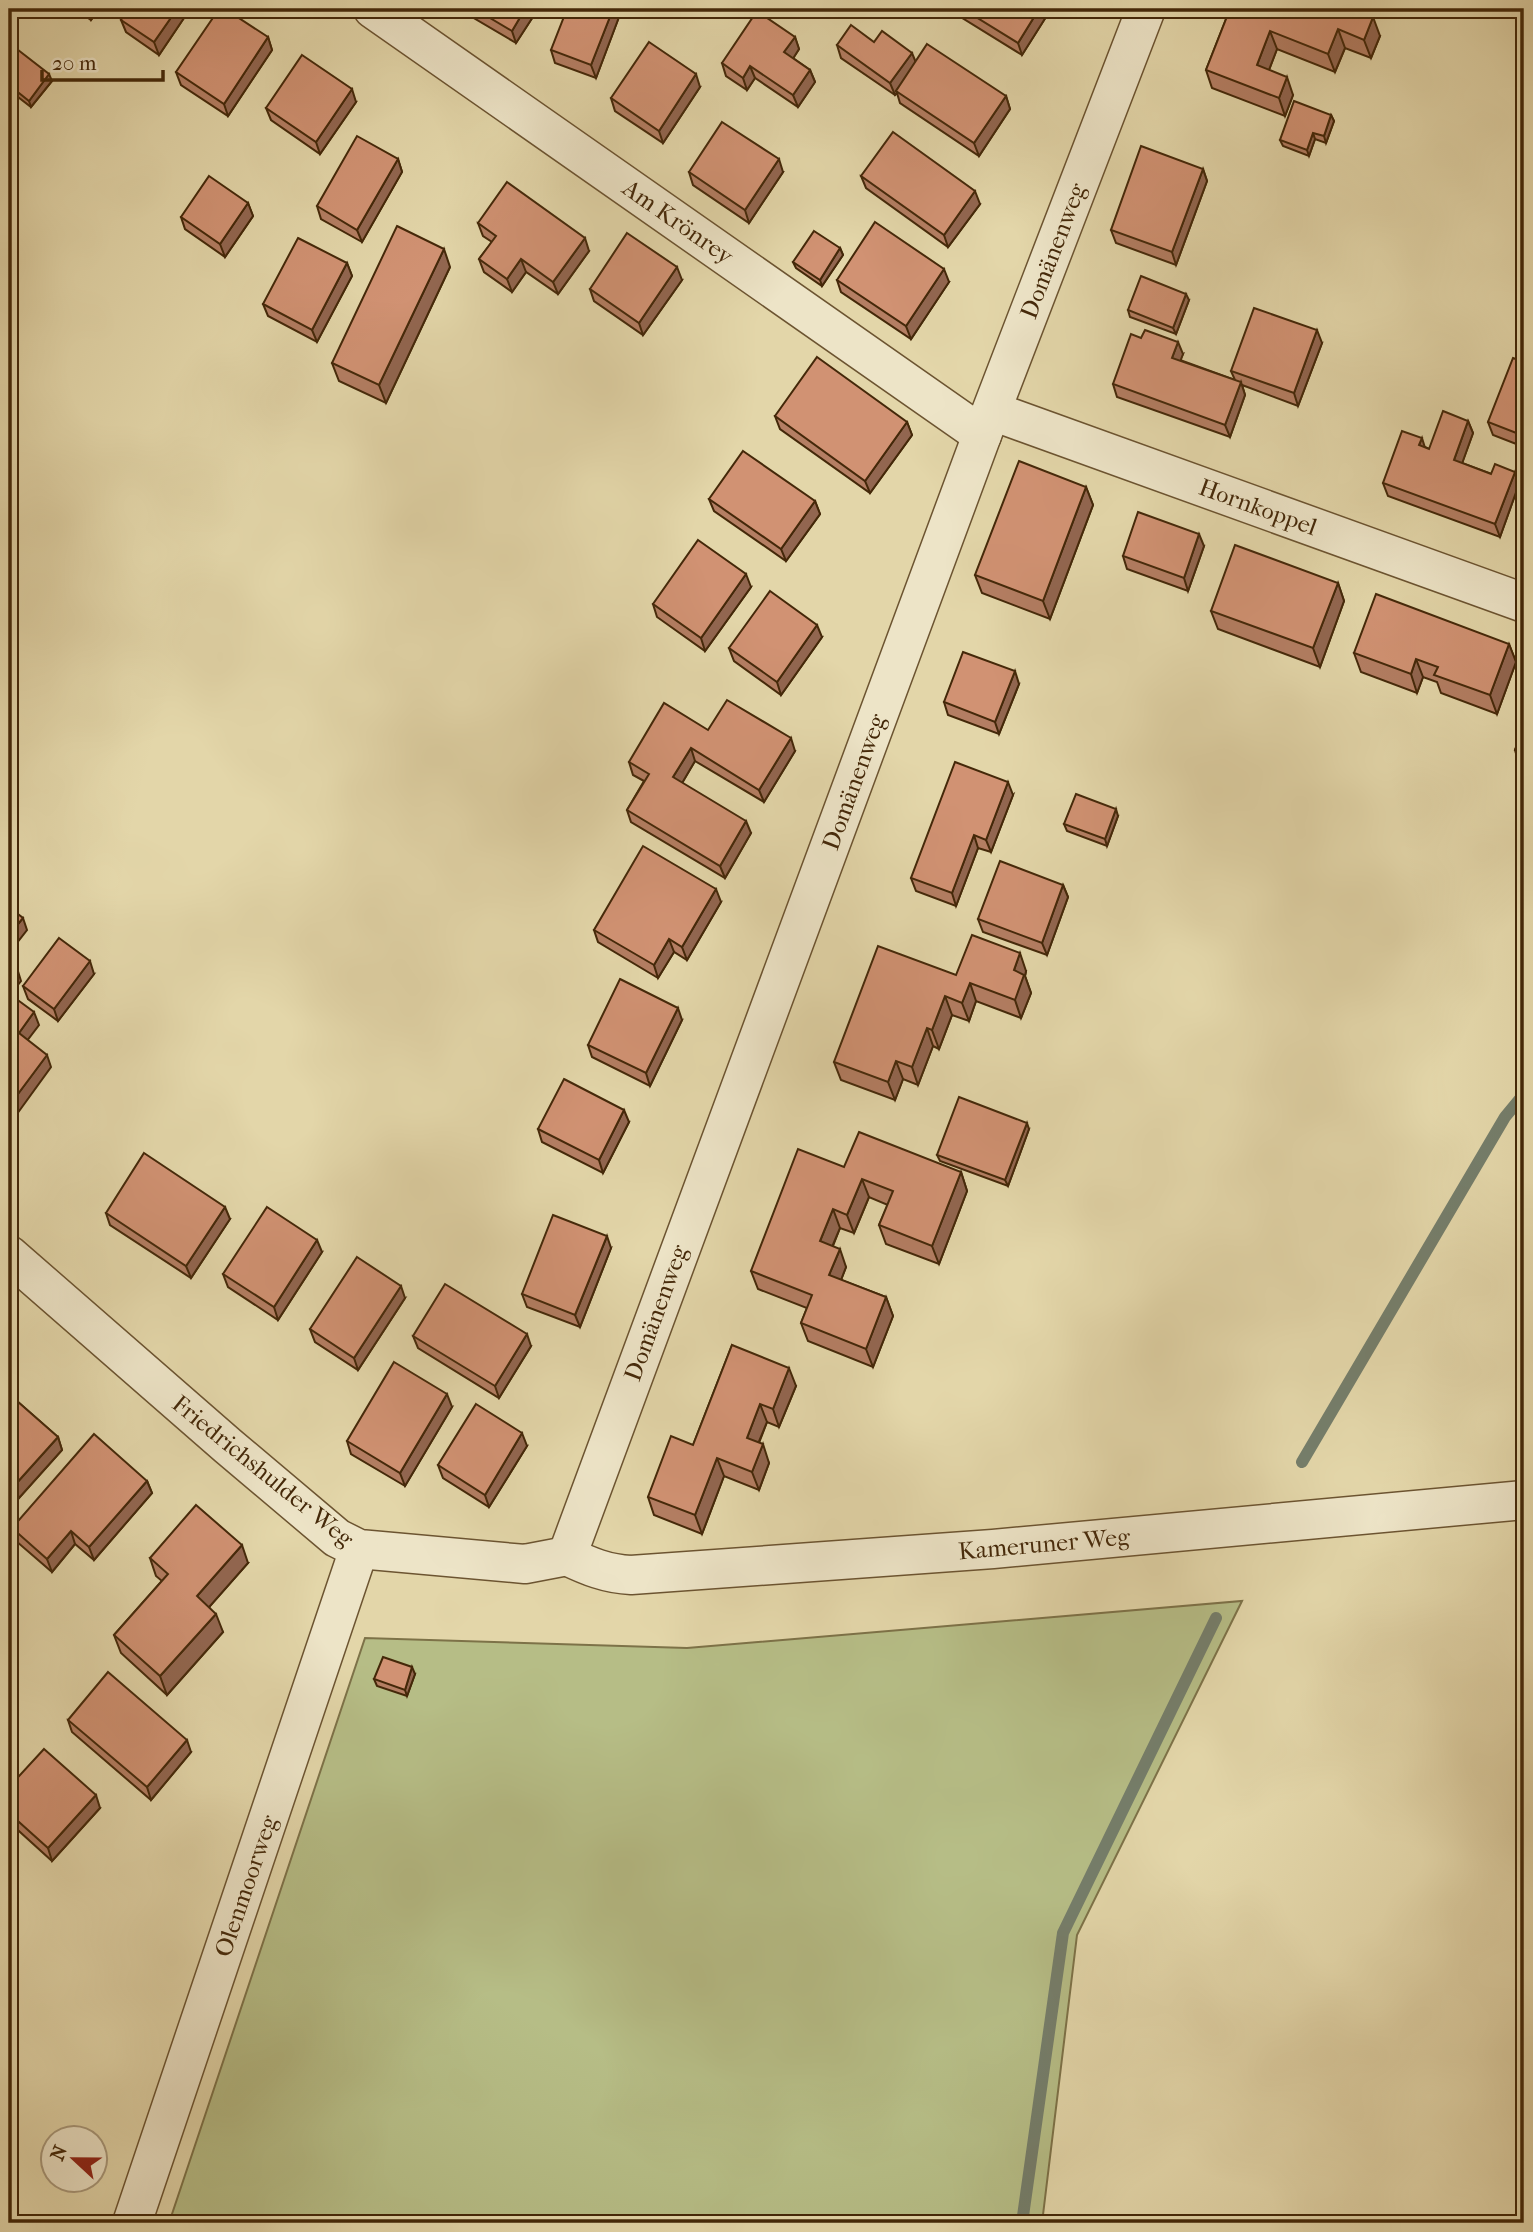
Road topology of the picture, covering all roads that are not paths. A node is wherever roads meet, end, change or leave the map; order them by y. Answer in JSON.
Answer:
{"nodes":[{"id":1,"x":373,"y":9,"type":"edge"},
{"id":2,"x":1146,"y":9,"type":"edge"},
{"id":3,"x":987,"y":423,"type":"junction"},
{"id":4,"x":1524,"y":603,"type":"edge"},
{"id":5,"x":9,"y":1255,"type":"edge"},
{"id":6,"x":1524,"y":1500,"type":"edge"},
{"id":7,"x":359,"y":1549,"type":"junction"},
{"id":8,"x":567,"y":1556,"type":"junction"},
{"id":9,"x":132,"y":2223,"type":"edge"}],
"edges":[{"from":1,"to":3,"type":"street","name":"Am Krönrey"},
{"from":2,"to":3,"type":"street","name":"Domänenweg"},
{"from":3,"to":4,"type":"street","name":"Hornkoppel"},
{"from":3,"to":8,"type":"street","name":"Domänenweg"},
{"from":5,"to":7,"type":"street","name":"Friedrichshulder Weg"},
{"from":6,"to":8,"type":"street","name":"Kameruner Weg"},
{"from":7,"to":8,"type":"street","name":"Friedrichshulder Weg"},
{"from":7,"to":9,"type":"street","name":"Olenmoorweg"}]}
